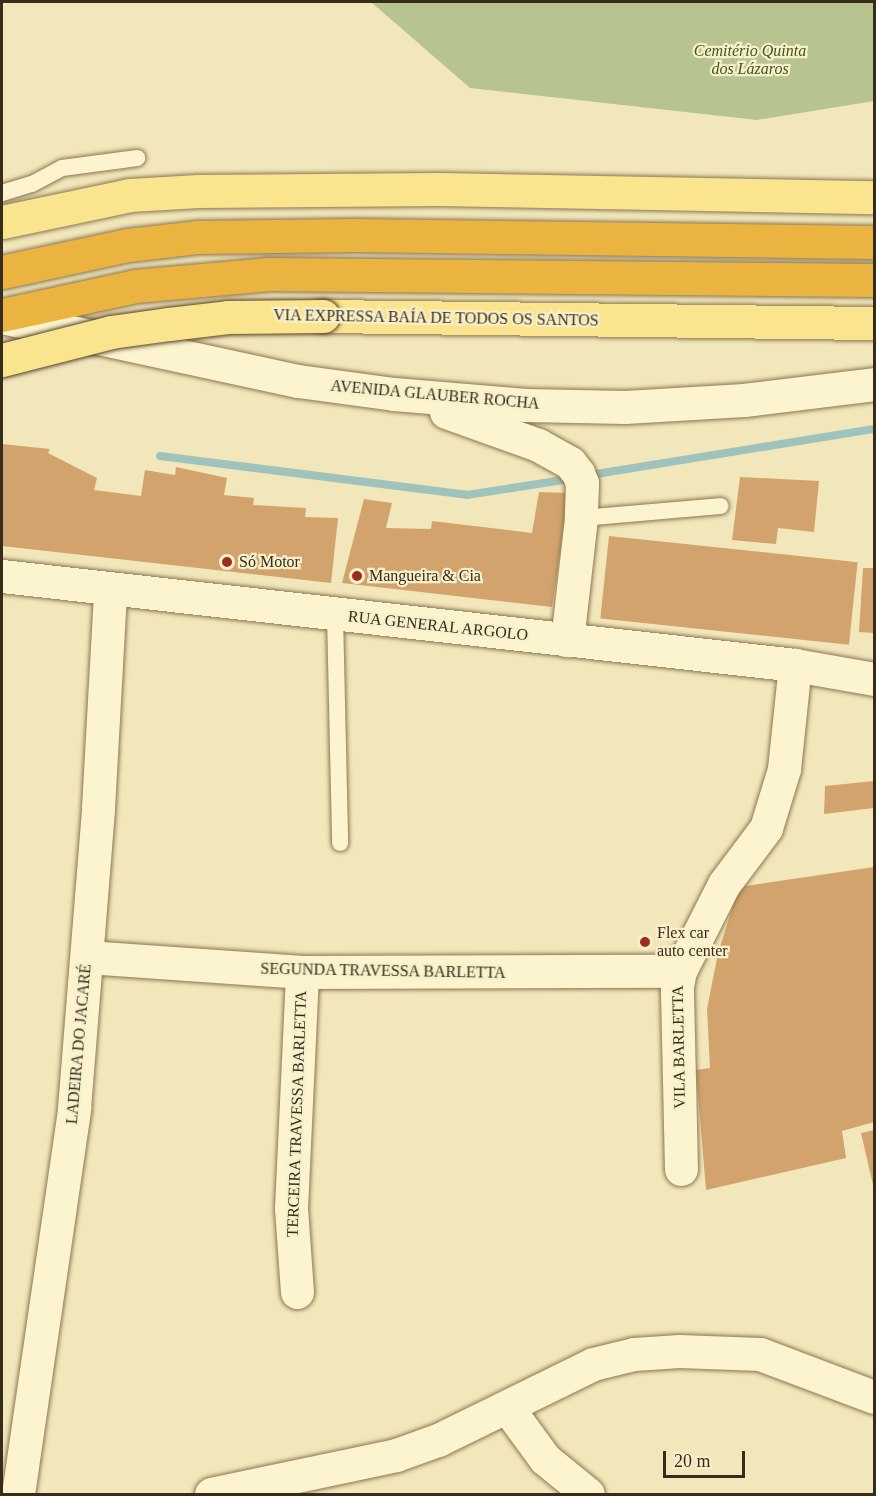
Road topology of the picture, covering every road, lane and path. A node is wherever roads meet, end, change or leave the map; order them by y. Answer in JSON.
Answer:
{"nodes":[{"id":1,"x":137,"y":158,"type":"dead end"},
{"id":2,"x":2,"y":193,"type":"edge"},
{"id":3,"x":874,"y":197,"type":"edge"},
{"id":4,"x":2,"y":222,"type":"edge"},
{"id":5,"x":874,"y":242,"type":"edge"},
{"id":6,"x":2,"y":272,"type":"edge"},
{"id":7,"x":868,"y":280,"type":"edge"},
{"id":8,"x":2,"y":316,"type":"edge"},
{"id":9,"x":874,"y":323,"type":"edge"},
{"id":10,"x":2,"y":360,"type":"edge"},
{"id":11,"x":874,"y":384,"type":"edge"},
{"id":12,"x":394,"y":394,"type":"junction"},
{"id":13,"x":720,"y":506,"type":"dead end"},
{"id":14,"x":581,"y":519,"type":"junction"},
{"id":15,"x":2,"y":576,"type":"edge"},
{"id":16,"x":110,"y":590,"type":"junction"},
{"id":17,"x":335,"y":615,"type":"junction"},
{"id":18,"x":567,"y":640,"type":"junction"},
{"id":19,"x":795,"y":665,"type":"junction"},
{"id":20,"x":874,"y":679,"type":"edge"},
{"id":21,"x":340,"y":843,"type":"dead end"},
{"id":22,"x":87,"y":957,"type":"junction"},
{"id":23,"x":680,"y":971,"type":"junction"},
{"id":24,"x":302,"y":972,"type":"junction"},
{"id":25,"x":681,"y":1169,"type":"dead end"},
{"id":26,"x":297,"y":1292,"type":"dead end"},
{"id":27,"x":874,"y":1397,"type":"edge"},
{"id":28,"x":507,"y":1407,"type":"junction"},
{"id":29,"x":18,"y":1494,"type":"edge"},
{"id":30,"x":212,"y":1494,"type":"edge"},
{"id":31,"x":588,"y":1494,"type":"edge"}],
"edges":[{"from":1,"to":2,"type":"lane"},
{"from":3,"to":4,"type":"main road"},
{"from":5,"to":6,"type":"highway"},
{"from":7,"to":8,"type":"highway"},
{"from":8,"to":12,"type":"street","name":"AVENIDA GLAUBER ROCHA"},
{"from":9,"to":10,"type":"main road","name":"VIA EXPRESSA BAÍA DE TODOS OS SANTOS","bridge":true},
{"from":11,"to":12,"type":"street","name":"AVENIDA GLAUBER ROCHA"},
{"from":12,"to":14,"type":"street"},
{"from":13,"to":14,"type":"lane"},
{"from":14,"to":18,"type":"street"},
{"from":15,"to":16,"type":"street","name":"RUA GENERAL ARGOLO"},
{"from":16,"to":17,"type":"street","name":"RUA GENERAL ARGOLO"},
{"from":16,"to":22,"type":"street","name":"LADEIRA DO JACARÉ"},
{"from":17,"to":18,"type":"street","name":"RUA GENERAL ARGOLO"},
{"from":17,"to":21,"type":"lane"},
{"from":18,"to":19,"type":"street","name":"RUA GENERAL ARGOLO"},
{"from":19,"to":20,"type":"street","name":"RUA GENERAL ARGOLO"},
{"from":19,"to":23,"type":"street","name":"VILA BARLETTA"},
{"from":22,"to":24,"type":"street","name":"SEGUNDA TRAVESSA BARLETTA"},
{"from":22,"to":29,"type":"street","name":"LADEIRA DO JACARÉ"},
{"from":23,"to":24,"type":"street","name":"SEGUNDA TRAVESSA BARLETTA"},
{"from":23,"to":25,"type":"street","name":"VILA BARLETTA"},
{"from":24,"to":26,"type":"street","name":"TERCEIRA TRAVESSA BARLETTA"},
{"from":27,"to":28,"type":"street"},
{"from":28,"to":30,"type":"street"},
{"from":28,"to":31,"type":"street"}]}
